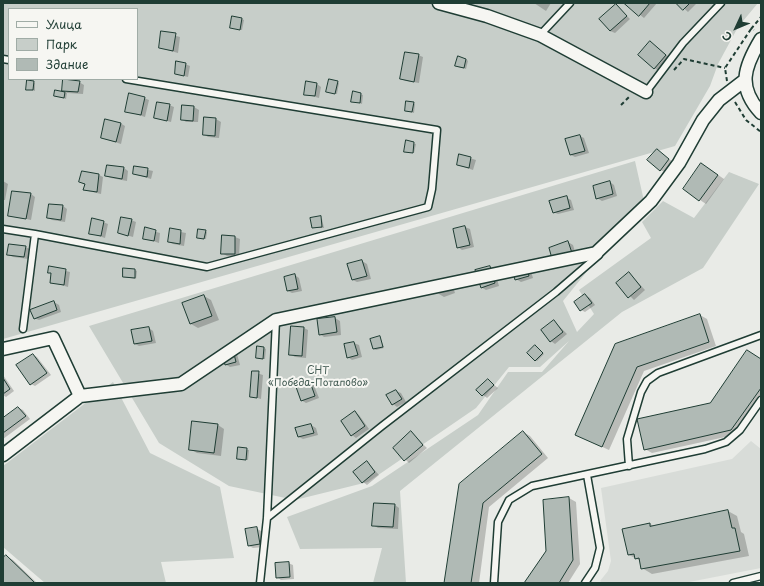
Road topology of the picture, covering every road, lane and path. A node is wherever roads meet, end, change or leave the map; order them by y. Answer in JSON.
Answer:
{"nodes":[{"id":1,"x":440,"y":3,"type":"edge"},
{"id":2,"x":570,"y":3,"type":"edge"},
{"id":3,"x":721,"y":3,"type":"edge"},
{"id":4,"x":761,"y":17,"type":"edge"},
{"id":5,"x":752,"y":29,"type":"dead end"},
{"id":6,"x":540,"y":35,"type":"junction"},
{"id":7,"x":761,"y":39,"type":"edge"},
{"id":8,"x":684,"y":59,"type":"dead end"},
{"id":9,"x":725,"y":68,"type":"dead end"},
{"id":10,"x":132,"y":80,"type":"edge"},
{"id":11,"x":745,"y":80,"type":"junction"},
{"id":12,"x":646,"y":92,"type":"joint"},
{"id":13,"x":761,"y":113,"type":"edge"},
{"id":14,"x":651,"y":201,"type":"junction"},
{"id":15,"x":3,"y":229,"type":"edge"},
{"id":16,"x":35,"y":234,"type":"junction"},
{"id":17,"x":276,"y":320,"type":"junction"},
{"id":18,"x":23,"y":329,"type":"dead end"},
{"id":19,"x":761,"y":334,"type":"edge"},
{"id":20,"x":3,"y":349,"type":"edge"},
{"id":21,"x":80,"y":396,"type":"junction"},
{"id":22,"x":761,"y":400,"type":"edge"},
{"id":23,"x":3,"y":455,"type":"edge"},
{"id":24,"x":630,"y":466,"type":"junction"},
{"id":25,"x":587,"y":475,"type":"junction"},
{"id":26,"x":267,"y":518,"type":"junction"},
{"id":27,"x":761,"y":576,"type":"edge"},
{"id":28,"x":260,"y":583,"type":"edge"},
{"id":29,"x":494,"y":583,"type":"edge"},
{"id":30,"x":585,"y":583,"type":"edge"},
{"id":31,"x":733,"y":583,"type":"edge"}],
"edges":[{"from":1,"to":6,"type":"street"},
{"from":2,"to":6,"type":"lane"},
{"from":3,"to":12,"type":"lane"},
{"from":4,"to":5,"type":"path"},
{"from":6,"to":12,"type":"street"},
{"from":7,"to":11,"type":"street"},
{"from":8,"to":9,"type":"path"},
{"from":10,"to":16,"type":"lane"},
{"from":11,"to":13,"type":"street"},
{"from":11,"to":14,"type":"street"},
{"from":14,"to":17,"type":"street"},
{"from":14,"to":26,"type":"lane"},
{"from":15,"to":16,"type":"lane"},
{"from":16,"to":18,"type":"lane"},
{"from":17,"to":21,"type":"street"},
{"from":17,"to":26,"type":"lane"},
{"from":19,"to":24,"type":"lane"},
{"from":20,"to":21,"type":"street"},
{"from":21,"to":23,"type":"street"},
{"from":22,"to":24,"type":"lane"},
{"from":24,"to":25,"type":"lane"},
{"from":25,"to":29,"type":"lane"},
{"from":25,"to":30,"type":"lane"},
{"from":26,"to":28,"type":"lane"},
{"from":27,"to":31,"type":"lane"}]}
